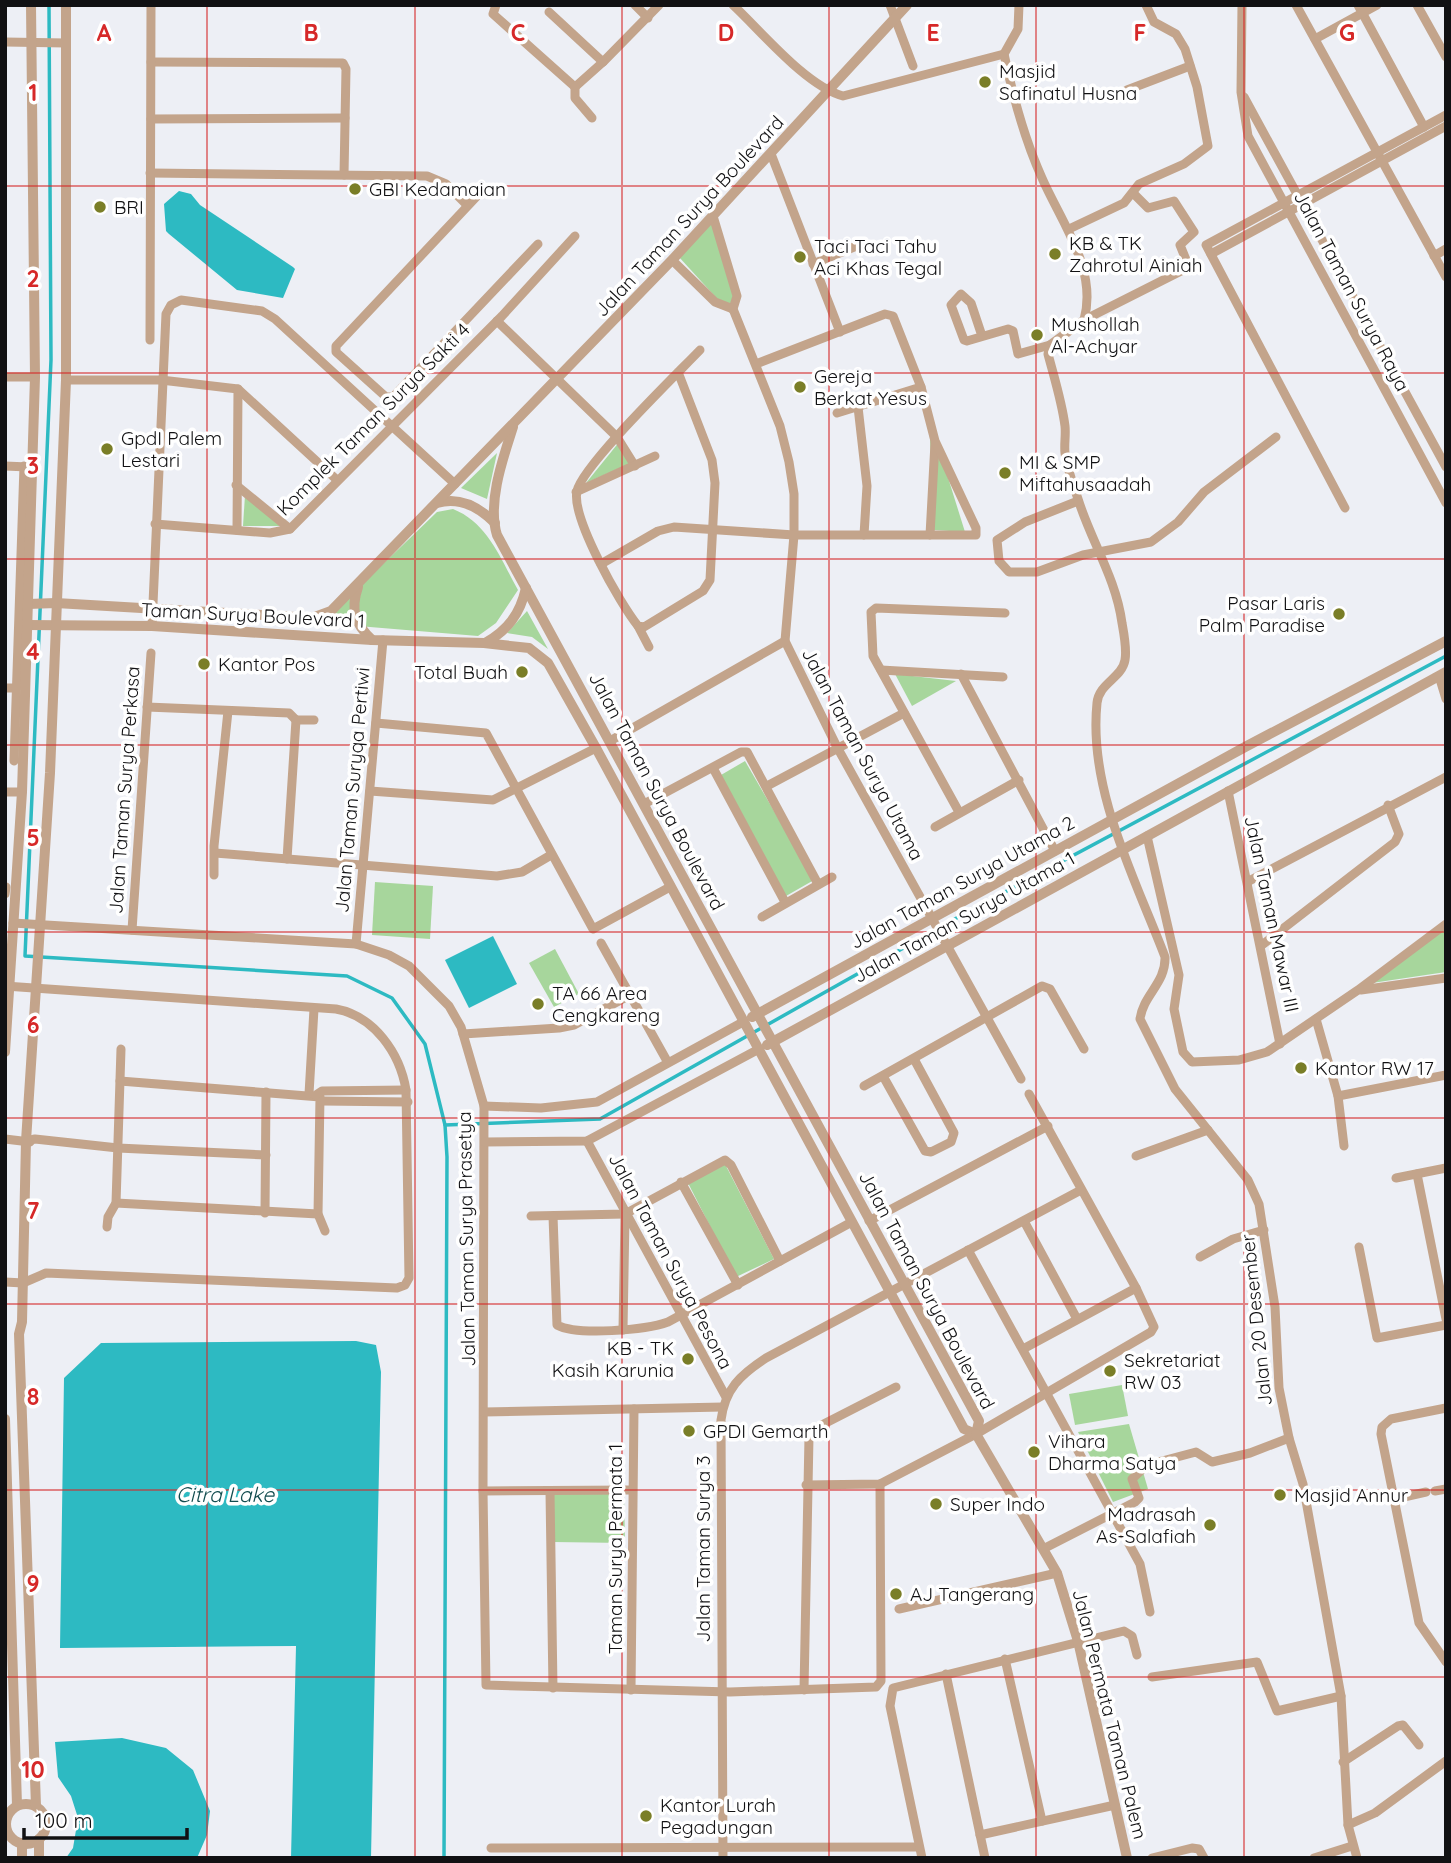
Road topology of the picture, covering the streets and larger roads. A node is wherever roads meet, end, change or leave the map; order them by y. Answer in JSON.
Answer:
{"nodes":[{"id":1,"x":31,"y":5,"type":"edge"},
{"id":2,"x":66,"y":5,"type":"edge"},
{"id":3,"x":151,"y":5,"type":"edge"},
{"id":4,"x":496,"y":5,"type":"edge"},
{"id":5,"x":635,"y":5,"type":"edge"},
{"id":6,"x":659,"y":5,"type":"edge"},
{"id":7,"x":733,"y":5,"type":"edge"},
{"id":8,"x":891,"y":5,"type":"edge"},
{"id":9,"x":907,"y":5,"type":"edge"},
{"id":10,"x":1019,"y":5,"type":"edge"},
{"id":11,"x":1146,"y":5,"type":"edge"},
{"id":12,"x":1242,"y":5,"type":"edge"},
{"id":13,"x":1296,"y":5,"type":"edge"},
{"id":14,"x":1377,"y":5,"type":"edge"},
{"id":15,"x":1417,"y":5,"type":"edge"},
{"id":16,"x":1360,"y":9,"type":"edge"},
{"id":17,"x":549,"y":12,"type":"dead end"},
{"id":18,"x":648,"y":18,"type":"junction"},
{"id":19,"x":896,"y":18,"type":"junction"},
{"id":20,"x":1315,"y":38,"type":"junction"},
{"id":21,"x":5,"y":42,"type":"edge"},
{"id":22,"x":36,"y":42,"type":"junction"},
{"id":23,"x":62,"y":43,"type":"junction"},
{"id":24,"x":1004,"y":54,"type":"junction"},
{"id":25,"x":1446,"y":57,"type":"edge"},
{"id":26,"x":151,"y":62,"type":"junction"},
{"id":27,"x":603,"y":62,"type":"junction"},
{"id":28,"x":913,"y":66,"type":"dead end"},
{"id":29,"x":1190,"y":66,"type":"junction"},
{"id":30,"x":575,"y":87,"type":"junction"},
{"id":31,"x":1127,"y":90,"type":"dead end"},
{"id":32,"x":830,"y":92,"type":"junction"},
{"id":33,"x":1241,"y":92,"type":"junction"},
{"id":34,"x":1446,"y":115,"type":"edge"},
{"id":35,"x":151,"y":118,"type":"junction"},
{"id":36,"x":345,"y":118,"type":"junction"},
{"id":37,"x":592,"y":118,"type":"dead end"},
{"id":38,"x":1446,"y":126,"type":"edge"},
{"id":39,"x":1424,"y":127,"type":"junction"},
{"id":40,"x":771,"y":154,"type":"junction"},
{"id":41,"x":1380,"y":156,"type":"junction"},
{"id":42,"x":150,"y":173,"type":"junction"},
{"id":43,"x":344,"y":175,"type":"junction"},
{"id":44,"x":1133,"y":193,"type":"junction"},
{"id":45,"x":480,"y":194,"type":"dead end"},
{"id":46,"x":1298,"y":194,"type":"junction"},
{"id":47,"x":1304,"y":204,"type":"junction"},
{"id":48,"x":467,"y":205,"type":"junction"},
{"id":49,"x":1286,"y":207,"type":"junction"},
{"id":50,"x":713,"y":216,"type":"junction"},
{"id":51,"x":1069,"y":229,"type":"junction"},
{"id":52,"x":1319,"y":233,"type":"junction"},
{"id":53,"x":575,"y":236,"type":"dead end"},
{"id":54,"x":1305,"y":241,"type":"junction"},
{"id":55,"x":538,"y":244,"type":"dead end"},
{"id":56,"x":859,"y":245,"type":"dead end"},
{"id":57,"x":1446,"y":249,"type":"edge"},
{"id":58,"x":1434,"y":256,"type":"junction"},
{"id":59,"x":672,"y":260,"type":"junction"},
{"id":60,"x":813,"y":264,"type":"junction"},
{"id":61,"x":1446,"y":277,"type":"edge"},
{"id":62,"x":733,"y":309,"type":"junction"},
{"id":63,"x":1084,"y":320,"type":"junction"},
{"id":64,"x":497,"y":321,"type":"junction"},
{"id":65,"x":840,"y":332,"type":"junction"},
{"id":66,"x":982,"y":336,"type":"junction"},
{"id":67,"x":149,"y":340,"type":"dead end"},
{"id":68,"x":1050,"y":345,"type":"junction"},
{"id":69,"x":699,"y":350,"type":"dead end"},
{"id":70,"x":756,"y":364,"type":"junction"},
{"id":71,"x":678,"y":372,"type":"junction"},
{"id":72,"x":5,"y":377,"type":"edge"},
{"id":73,"x":35,"y":377,"type":"junction"},
{"id":74,"x":66,"y":380,"type":"junction"},
{"id":75,"x":161,"y":380,"type":"junction"},
{"id":76,"x":558,"y":380,"type":"junction"},
{"id":77,"x":921,"y":387,"type":"junction"},
{"id":78,"x":238,"y":388,"type":"junction"},
{"id":79,"x":1412,"y":405,"type":"junction"},
{"id":80,"x":858,"y":407,"type":"junction"},
{"id":81,"x":837,"y":413,"type":"dead end"},
{"id":82,"x":1397,"y":414,"type":"junction"},
{"id":83,"x":514,"y":424,"type":"junction"},
{"id":84,"x":390,"y":425,"type":"junction"},
{"id":85,"x":1276,"y":437,"type":"dead end"},
{"id":86,"x":617,"y":438,"type":"junction"},
{"id":87,"x":936,"y":441,"type":"junction"},
{"id":88,"x":655,"y":456,"type":"dead end"},
{"id":89,"x":5,"y":466,"type":"edge"},
{"id":90,"x":635,"y":466,"type":"junction"},
{"id":91,"x":28,"y":467,"type":"junction"},
{"id":92,"x":1446,"y":467,"type":"edge"},
{"id":93,"x":337,"y":480,"type":"junction"},
{"id":94,"x":455,"y":484,"type":"junction"},
{"id":95,"x":236,"y":485,"type":"junction"},
{"id":96,"x":576,"y":492,"type":"junction"},
{"id":97,"x":1078,"y":501,"type":"junction"},
{"id":98,"x":1446,"y":503,"type":"edge"},
{"id":99,"x":434,"y":504,"type":"junction"},
{"id":100,"x":1345,"y":508,"type":"dead end"},
{"id":101,"x":495,"y":523,"type":"junction"},
{"id":102,"x":155,"y":524,"type":"junction"},
{"id":103,"x":290,"y":529,"type":"junction"},
{"id":104,"x":712,"y":529,"type":"junction"},
{"id":105,"x":237,"y":530,"type":"junction"},
{"id":106,"x":794,"y":535,"type":"junction"},
{"id":107,"x":864,"y":535,"type":"junction"},
{"id":108,"x":930,"y":536,"type":"junction"},
{"id":109,"x":1102,"y":554,"type":"junction"},
{"id":110,"x":601,"y":564,"type":"junction"},
{"id":111,"x":359,"y":585,"type":"junction"},
{"id":112,"x":526,"y":589,"type":"junction"},
{"id":113,"x":53,"y":603,"type":"junction"},
{"id":114,"x":31,"y":604,"type":"junction"},
{"id":115,"x":152,"y":608,"type":"junction"},
{"id":116,"x":1005,"y":613,"type":"dead end"},
{"id":117,"x":53,"y":624,"type":"junction"},
{"id":118,"x":27,"y":625,"type":"junction"},
{"id":119,"x":152,"y":626,"type":"junction"},
{"id":120,"x":638,"y":626,"type":"junction"},
{"id":121,"x":377,"y":640,"type":"junction"},
{"id":122,"x":785,"y":640,"type":"junction"},
{"id":123,"x":1446,"y":641,"type":"edge"},
{"id":124,"x":484,"y":643,"type":"junction"},
{"id":125,"x":649,"y":647,"type":"dead end"},
{"id":126,"x":151,"y":653,"type":"dead end"},
{"id":127,"x":881,"y":670,"type":"junction"},
{"id":128,"x":961,"y":674,"type":"junction"},
{"id":129,"x":1443,"y":674,"type":"edge"},
{"id":130,"x":1003,"y":677,"type":"dead end"},
{"id":131,"x":5,"y":688,"type":"edge"},
{"id":132,"x":16,"y":688,"type":"junction"},
{"id":133,"x":1446,"y":699,"type":"edge"},
{"id":134,"x":147,"y":707,"type":"junction"},
{"id":135,"x":228,"y":711,"type":"junction"},
{"id":136,"x":904,"y":713,"type":"junction"},
{"id":137,"x":296,"y":720,"type":"junction"},
{"id":138,"x":314,"y":720,"type":"dead end"},
{"id":139,"x":376,"y":723,"type":"junction"},
{"id":140,"x":610,"y":741,"type":"junction"},
{"id":141,"x":742,"y":741,"type":"dead end"},
{"id":142,"x":837,"y":747,"type":"junction"},
{"id":143,"x":596,"y":748,"type":"junction"},
{"id":144,"x":749,"y":754,"type":"junction"},
{"id":145,"x":14,"y":761,"type":"edge"},
{"id":146,"x":713,"y":768,"type":"junction"},
{"id":147,"x":1446,"y":777,"type":"edge"},
{"id":148,"x":1019,"y":780,"type":"junction"},
{"id":149,"x":767,"y":786,"type":"junction"},
{"id":150,"x":517,"y":789,"type":"junction"},
{"id":151,"x":370,"y":791,"type":"junction"},
{"id":152,"x":1228,"y":791,"type":"junction"},
{"id":153,"x":5,"y":792,"type":"edge"},
{"id":154,"x":22,"y":792,"type":"junction"},
{"id":155,"x":644,"y":804,"type":"junction"},
{"id":156,"x":1388,"y":806,"type":"junction"},
{"id":157,"x":960,"y":812,"type":"junction"},
{"id":158,"x":1113,"y":824,"type":"junction"},
{"id":159,"x":935,"y":827,"type":"dead end"},
{"id":160,"x":1147,"y":836,"type":"junction"},
{"id":161,"x":1123,"y":846,"type":"junction"},
{"id":162,"x":1055,"y":851,"type":"junction"},
{"id":163,"x":215,"y":853,"type":"junction"},
{"id":164,"x":551,"y":855,"type":"junction"},
{"id":165,"x":287,"y":859,"type":"junction"},
{"id":166,"x":11,"y":861,"type":"edge"},
{"id":167,"x":365,"y":865,"type":"junction"},
{"id":168,"x":214,"y":875,"type":"dead end"},
{"id":169,"x":832,"y":877,"type":"dead end"},
{"id":170,"x":1249,"y":881,"type":"junction"},
{"id":171,"x":818,"y":884,"type":"junction"},
{"id":172,"x":9,"y":887,"type":"edge"},
{"id":173,"x":670,"y":887,"type":"junction"},
{"id":174,"x":5,"y":894,"type":"edge"},
{"id":175,"x":785,"y":902,"type":"junction"},
{"id":176,"x":762,"y":917,"type":"dead end"},
{"id":177,"x":17,"y":923,"type":"junction"},
{"id":178,"x":933,"y":923,"type":"junction"},
{"id":179,"x":1446,"y":923,"type":"edge"},
{"id":180,"x":38,"y":925,"type":"junction"},
{"id":181,"x":132,"y":930,"type":"junction"},
{"id":182,"x":601,"y":943,"type":"dead end"},
{"id":183,"x":356,"y":944,"type":"junction"},
{"id":184,"x":945,"y":944,"type":"junction"},
{"id":185,"x":1262,"y":945,"type":"junction"},
{"id":186,"x":1446,"y":978,"type":"edge"},
{"id":187,"x":7,"y":986,"type":"edge"},
{"id":188,"x":36,"y":990,"type":"junction"},
{"id":189,"x":1358,"y":990,"type":"junction"},
{"id":190,"x":630,"y":995,"type":"junction"},
{"id":191,"x":314,"y":1009,"type":"junction"},
{"id":192,"x":759,"y":1017,"type":"junction"},
{"id":193,"x":988,"y":1019,"type":"junction"},
{"id":194,"x":1316,"y":1019,"type":"junction"},
{"id":195,"x":745,"y":1025,"type":"junction"},
{"id":196,"x":463,"y":1034,"type":"junction"},
{"id":197,"x":772,"y":1038,"type":"junction"},
{"id":198,"x":1280,"y":1044,"type":"junction"},
{"id":199,"x":757,"y":1046,"type":"junction"},
{"id":200,"x":121,"y":1049,"type":"dead end"},
{"id":201,"x":1084,"y":1049,"type":"dead end"},
{"id":202,"x":5,"y":1052,"type":"edge"},
{"id":203,"x":914,"y":1059,"type":"junction"},
{"id":204,"x":667,"y":1061,"type":"junction"},
{"id":205,"x":1446,"y":1075,"type":"edge"},
{"id":206,"x":883,"y":1076,"type":"junction"},
{"id":207,"x":1021,"y":1079,"type":"dead end"},
{"id":208,"x":120,"y":1081,"type":"junction"},
{"id":209,"x":864,"y":1086,"type":"dead end"},
{"id":210,"x":406,"y":1090,"type":"junction"},
{"id":211,"x":266,"y":1092,"type":"junction"},
{"id":212,"x":1029,"y":1094,"type":"dead end"},
{"id":213,"x":1338,"y":1096,"type":"junction"},
{"id":214,"x":316,"y":1097,"type":"junction"},
{"id":215,"x":408,"y":1102,"type":"junction"},
{"id":216,"x":484,"y":1110,"type":"junction"},
{"id":217,"x":1048,"y":1126,"type":"junction"},
{"id":218,"x":1208,"y":1130,"type":"junction"},
{"id":219,"x":5,"y":1139,"type":"edge"},
{"id":220,"x":26,"y":1141,"type":"junction"},
{"id":221,"x":587,"y":1141,"type":"junction"},
{"id":222,"x":485,"y":1142,"type":"junction"},
{"id":223,"x":1344,"y":1146,"type":"dead end"},
{"id":224,"x":118,"y":1148,"type":"junction"},
{"id":225,"x":266,"y":1155,"type":"junction"},
{"id":226,"x":1136,"y":1156,"type":"dead end"},
{"id":227,"x":1446,"y":1168,"type":"edge"},
{"id":228,"x":1417,"y":1174,"type":"junction"},
{"id":229,"x":1396,"y":1178,"type":"dead end"},
{"id":230,"x":681,"y":1182,"type":"junction"},
{"id":231,"x":1081,"y":1190,"type":"junction"},
{"id":232,"x":116,"y":1203,"type":"junction"},
{"id":233,"x":265,"y":1213,"type":"junction"},
{"id":234,"x":318,"y":1214,"type":"junction"},
{"id":235,"x":625,"y":1214,"type":"junction"},
{"id":236,"x":531,"y":1216,"type":"dead end"},
{"id":237,"x":553,"y":1216,"type":"junction"},
{"id":238,"x":869,"y":1221,"type":"junction"},
{"id":239,"x":1024,"y":1221,"type":"junction"},
{"id":240,"x":850,"y":1223,"type":"junction"},
{"id":241,"x":107,"y":1227,"type":"dead end"},
{"id":242,"x":1264,"y":1230,"type":"junction"},
{"id":243,"x":326,"y":1231,"type":"dead end"},
{"id":244,"x":1359,"y":1247,"type":"dead end"},
{"id":245,"x":968,"y":1250,"type":"junction"},
{"id":246,"x":1200,"y":1257,"type":"dead end"},
{"id":247,"x":780,"y":1261,"type":"junction"},
{"id":248,"x":5,"y":1282,"type":"edge"},
{"id":249,"x":23,"y":1283,"type":"junction"},
{"id":250,"x":738,"y":1285,"type":"junction"},
{"id":251,"x":904,"y":1285,"type":"junction"},
{"id":252,"x":1136,"y":1289,"type":"junction"},
{"id":253,"x":890,"y":1293,"type":"junction"},
{"id":254,"x":681,"y":1316,"type":"junction"},
{"id":255,"x":1077,"y":1319,"type":"junction"},
{"id":256,"x":1446,"y":1319,"type":"edge"},
{"id":257,"x":1446,"y":1325,"type":"edge"},
{"id":258,"x":623,"y":1330,"type":"junction"},
{"id":259,"x":1023,"y":1349,"type":"junction"},
{"id":260,"x":896,"y":1387,"type":"dead end"},
{"id":261,"x":1047,"y":1392,"type":"junction"},
{"id":262,"x":724,"y":1402,"type":"junction"},
{"id":263,"x":1446,"y":1408,"type":"edge"},
{"id":264,"x":634,"y":1409,"type":"junction"},
{"id":265,"x":485,"y":1412,"type":"junction"},
{"id":266,"x":5,"y":1419,"type":"edge"},
{"id":267,"x":976,"y":1434,"type":"junction"},
{"id":268,"x":1289,"y":1438,"type":"junction"},
{"id":269,"x":880,"y":1483,"type":"junction"},
{"id":270,"x":806,"y":1485,"type":"junction"},
{"id":271,"x":1446,"y":1489,"type":"edge"},
{"id":272,"x":631,"y":1490,"type":"junction"},
{"id":273,"x":482,"y":1491,"type":"junction"},
{"id":274,"x":550,"y":1492,"type":"junction"},
{"id":275,"x":1395,"y":1499,"type":"junction"},
{"id":276,"x":1113,"y":1512,"type":"junction"},
{"id":277,"x":1045,"y":1548,"type":"junction"},
{"id":278,"x":1057,"y":1573,"type":"junction"},
{"id":279,"x":900,"y":1609,"type":"dead end"},
{"id":280,"x":1150,"y":1612,"type":"dead end"},
{"id":281,"x":1078,"y":1641,"type":"junction"},
{"id":282,"x":1137,"y":1655,"type":"dead end"},
{"id":283,"x":1005,"y":1659,"type":"junction"},
{"id":284,"x":9,"y":1660,"type":"edge"},
{"id":285,"x":1446,"y":1662,"type":"edge"},
{"id":286,"x":946,"y":1674,"type":"junction"},
{"id":287,"x":1152,"y":1677,"type":"dead end"},
{"id":288,"x":554,"y":1688,"type":"junction"},
{"id":289,"x":631,"y":1690,"type":"junction"},
{"id":290,"x":804,"y":1690,"type":"junction"},
{"id":291,"x":725,"y":1692,"type":"junction"},
{"id":292,"x":1341,"y":1696,"type":"junction"},
{"id":293,"x":1419,"y":1745,"type":"dead end"},
{"id":294,"x":1446,"y":1761,"type":"edge"},
{"id":295,"x":1343,"y":1762,"type":"junction"},
{"id":296,"x":17,"y":1805,"type":"junction"},
{"id":297,"x":1115,"y":1805,"type":"junction"},
{"id":298,"x":36,"y":1806,"type":"junction"},
{"id":299,"x":1042,"y":1821,"type":"junction"},
{"id":300,"x":1348,"y":1825,"type":"junction"},
{"id":301,"x":981,"y":1835,"type":"junction"},
{"id":302,"x":39,"y":1839,"type":"junction"},
{"id":303,"x":22,"y":1843,"type":"junction"},
{"id":304,"x":1352,"y":1846,"type":"junction"},
{"id":305,"x":919,"y":1847,"type":"junction"},
{"id":306,"x":492,"y":1849,"type":"dead end"},
{"id":307,"x":642,"y":1853,"type":"edge"},
{"id":308,"x":722,"y":1853,"type":"edge"},
{"id":309,"x":861,"y":1854,"type":"edge"},
{"id":310,"x":22,"y":1858,"type":"edge"},
{"id":311,"x":39,"y":1858,"type":"edge"},
{"id":312,"x":922,"y":1858,"type":"edge"},
{"id":313,"x":985,"y":1858,"type":"edge"},
{"id":314,"x":1127,"y":1858,"type":"edge"},
{"id":315,"x":1153,"y":1858,"type":"edge"},
{"id":316,"x":1204,"y":1858,"type":"edge"},
{"id":317,"x":1314,"y":1858,"type":"edge"},
{"id":318,"x":1357,"y":1858,"type":"edge"}],
"edges":[{"from":1,"to":22,"type":"street"},
{"from":2,"to":23,"type":"street"},
{"from":3,"to":26,"type":"street"},
{"from":4,"to":30,"type":"street"},
{"from":5,"to":18,"type":"street"},
{"from":6,"to":18,"type":"street"},
{"from":7,"to":32,"type":"street"},
{"from":8,"to":19,"type":"street"},
{"from":9,"to":19,"type":"street","name":"Jalan Taman Surya Boulevard"},
{"from":10,"to":24,"type":"street"},
{"from":11,"to":29,"type":"street"},
{"from":12,"to":33,"type":"street","name":"Jalan Taman Surya Raya"},
{"from":13,"to":20,"type":"street"},
{"from":14,"to":16,"type":"street"},
{"from":15,"to":25,"type":"street"},
{"from":16,"to":20,"type":"street"},
{"from":16,"to":39,"type":"street"},
{"from":17,"to":27,"type":"street"},
{"from":18,"to":27,"type":"street"},
{"from":19,"to":28,"type":"street"},
{"from":19,"to":32,"type":"street","name":"Jalan Taman Surya Boulevard"},
{"from":20,"to":41,"type":"street"},
{"from":21,"to":22,"type":"street"},
{"from":22,"to":23,"type":"street"},
{"from":22,"to":73,"type":"street"},
{"from":23,"to":74,"type":"street"},
{"from":24,"to":32,"type":"street"},
{"from":24,"to":51,"type":"street"},
{"from":26,"to":35,"type":"street"},
{"from":26,"to":36,"type":"street"},
{"from":27,"to":30,"type":"street"},
{"from":29,"to":31,"type":"street"},
{"from":29,"to":44,"type":"street"},
{"from":30,"to":37,"type":"street"},
{"from":32,"to":40,"type":"street","name":"Jalan Taman Surya Boulevard"},
{"from":33,"to":46,"type":"street","name":"Jalan Taman Surya Raya"},
{"from":33,"to":49,"type":"street","name":"Jalan Taman Surya Raya"},
{"from":34,"to":39,"type":"street"},
{"from":35,"to":36,"type":"street"},
{"from":35,"to":42,"type":"street"},
{"from":36,"to":43,"type":"street"},
{"from":38,"to":41,"type":"street"},
{"from":39,"to":41,"type":"street"},
{"from":40,"to":50,"type":"street","name":"Jalan Taman Surya Boulevard"},
{"from":40,"to":60,"type":"street"},
{"from":41,"to":46,"type":"street"},
{"from":41,"to":47,"type":"street"},
{"from":41,"to":58,"type":"street"},
{"from":42,"to":43,"type":"street"},
{"from":42,"to":67,"type":"street"},
{"from":43,"to":48,"type":"street"},
{"from":44,"to":51,"type":"street"},
{"from":44,"to":63,"type":"street"},
{"from":45,"to":48,"type":"street"},
{"from":46,"to":47,"type":"street","name":"Jalan Taman Surya Raya"},
{"from":46,"to":49,"type":"street"},
{"from":47,"to":49,"type":"street"},
{"from":47,"to":52,"type":"street","name":"Jalan Taman Surya Raya"},
{"from":48,"to":55,"type":"street"},
{"from":49,"to":54,"type":"street","name":"Jalan Taman Surya Raya"},
{"from":49,"to":100,"type":"street"},
{"from":50,"to":59,"type":"street","name":"Jalan Taman Surya Boulevard"},
{"from":50,"to":62,"type":"street","name":"Jalan Taman Surya Utama"},
{"from":51,"to":63,"type":"street"},
{"from":52,"to":54,"type":"street"},
{"from":52,"to":79,"type":"street","name":"Jalan Taman Surya Raya"},
{"from":53,"to":64,"type":"street","name":"Komplek Taman Surya Sakti 4"},
{"from":54,"to":82,"type":"street","name":"Jalan Taman Surya Raya"},
{"from":56,"to":60,"type":"street"},
{"from":57,"to":58,"type":"street"},
{"from":58,"to":61,"type":"street"},
{"from":59,"to":62,"type":"street"},
{"from":59,"to":76,"type":"street","name":"Jalan Taman Surya Boulevard"},
{"from":60,"to":65,"type":"street"},
{"from":62,"to":70,"type":"street","name":"Jalan Taman Surya Utama"},
{"from":63,"to":68,"type":"street"},
{"from":64,"to":76,"type":"street"},
{"from":64,"to":84,"type":"street","name":"Komplek Taman Surya Sakti 4"},
{"from":65,"to":70,"type":"street"},
{"from":65,"to":77,"type":"street"},
{"from":66,"to":66,"type":"street"},
{"from":66,"to":68,"type":"street"},
{"from":68,"to":97,"type":"street","name":"Jalan 20 Desember"},
{"from":69,"to":71,"type":"street"},
{"from":70,"to":106,"type":"street","name":"Jalan Taman Surya Utama"},
{"from":71,"to":86,"type":"street"},
{"from":71,"to":104,"type":"street"},
{"from":72,"to":73,"type":"street"},
{"from":73,"to":91,"type":"street"},
{"from":74,"to":75,"type":"street"},
{"from":74,"to":113,"type":"street"},
{"from":75,"to":78,"type":"street"},
{"from":75,"to":84,"type":"street"},
{"from":75,"to":102,"type":"street"},
{"from":76,"to":83,"type":"street","name":"Jalan Taman Surya Boulevard"},
{"from":76,"to":86,"type":"street"},
{"from":77,"to":80,"type":"street"},
{"from":77,"to":87,"type":"street"},
{"from":78,"to":93,"type":"street"},
{"from":78,"to":95,"type":"street"},
{"from":79,"to":82,"type":"street"},
{"from":79,"to":92,"type":"street","name":"Jalan Taman Surya Raya"},
{"from":80,"to":81,"type":"street"},
{"from":80,"to":107,"type":"street"},
{"from":82,"to":98,"type":"street","name":"Jalan Taman Surya Raya"},
{"from":83,"to":94,"type":"street","name":"Jalan Taman Surya Boulevard"},
{"from":83,"to":101,"type":"street","name":"Jalan Taman Surya Boulevard"},
{"from":84,"to":93,"type":"street","name":"Komplek Taman Surya Sakti 4"},
{"from":84,"to":94,"type":"street"},
{"from":85,"to":109,"type":"street"},
{"from":86,"to":90,"type":"street"},
{"from":86,"to":96,"type":"street"},
{"from":87,"to":108,"type":"street"},
{"from":87,"to":108,"type":"street"},
{"from":88,"to":90,"type":"street"},
{"from":89,"to":91,"type":"street"},
{"from":90,"to":96,"type":"street"},
{"from":91,"to":114,"type":"street"},
{"from":91,"to":118,"type":"street"},
{"from":93,"to":103,"type":"street","name":"Komplek Taman Surya Sakti 4"},
{"from":94,"to":99,"type":"street","name":"Jalan Taman Surya Boulevard"},
{"from":95,"to":103,"type":"street"},
{"from":95,"to":105,"type":"street"},
{"from":96,"to":110,"type":"street"},
{"from":97,"to":109,"type":"street","name":"Jalan 20 Desember"},
{"from":97,"to":109,"type":"street"},
{"from":99,"to":101,"type":"street"},
{"from":99,"to":111,"type":"street","name":"Taman Surya Boulevard 1"},
{"from":101,"to":112,"type":"street","name":"Jalan Taman Surya Boulevard"},
{"from":102,"to":105,"type":"street","name":"Komplek Taman Surya Sakti 4"},
{"from":102,"to":115,"type":"street"},
{"from":103,"to":105,"type":"street","name":"Komplek Taman Surya Sakti 4"},
{"from":104,"to":106,"type":"street"},
{"from":104,"to":110,"type":"street"},
{"from":104,"to":120,"type":"street"},
{"from":106,"to":107,"type":"street"},
{"from":106,"to":122,"type":"street","name":"Jalan Taman Surya Utama"},
{"from":107,"to":108,"type":"street"},
{"from":109,"to":158,"type":"street","name":"Jalan 20 Desember"},
{"from":110,"to":120,"type":"street"},
{"from":111,"to":115,"type":"street","name":"Taman Surya Boulevard 1"},
{"from":111,"to":121,"type":"street"},
{"from":112,"to":124,"type":"street"},
{"from":112,"to":140,"type":"street","name":"Jalan Taman Surya Boulevard"},
{"from":113,"to":114,"type":"street","name":"Taman Surya Boulevard 1"},
{"from":113,"to":115,"type":"street","name":"Taman Surya Boulevard 1"},
{"from":113,"to":117,"type":"street"},
{"from":114,"to":118,"type":"street"},
{"from":115,"to":119,"type":"street"},
{"from":116,"to":127,"type":"street"},
{"from":117,"to":118,"type":"street","name":"Taman Surya Boulevard 1"},
{"from":117,"to":119,"type":"street","name":"Taman Surya Boulevard 1"},
{"from":117,"to":180,"type":"street"},
{"from":118,"to":132,"type":"street"},
{"from":118,"to":145,"type":"street"},
{"from":119,"to":121,"type":"street","name":"Taman Surya Boulevard 1"},
{"from":120,"to":125,"type":"street"},
{"from":121,"to":124,"type":"street","name":"Taman Surya Boulevard 1"},
{"from":121,"to":139,"type":"street","name":"Jalan Taman Suryqa Pertiwi"},
{"from":122,"to":140,"type":"street","name":"Jalan Taman Surya Utama"},
{"from":122,"to":142,"type":"street","name":"Jalan Taman Surya Utama"},
{"from":123,"to":158,"type":"street","name":"Jalan Taman Surya Utama 2"},
{"from":124,"to":143,"type":"street","name":"Jalan Taman Surya Boulevard"},
{"from":126,"to":134,"type":"street","name":"Jalan Taman Surya Perkasa"},
{"from":127,"to":128,"type":"street"},
{"from":127,"to":136,"type":"street"},
{"from":128,"to":130,"type":"street"},
{"from":128,"to":148,"type":"street"},
{"from":129,"to":133,"type":"street"},
{"from":129,"to":152,"type":"street","name":"Jalan Taman Surya Utama 1"},
{"from":131,"to":132,"type":"street"},
{"from":132,"to":145,"type":"street"},
{"from":134,"to":135,"type":"street"},
{"from":134,"to":181,"type":"street","name":"Jalan Taman Surya Perkasa"},
{"from":135,"to":137,"type":"street"},
{"from":135,"to":163,"type":"street"},
{"from":136,"to":142,"type":"street"},
{"from":136,"to":157,"type":"street"},
{"from":137,"to":138,"type":"street"},
{"from":137,"to":165,"type":"street"},
{"from":139,"to":150,"type":"street"},
{"from":139,"to":151,"type":"street","name":"Jalan Taman Suryqa Pertiwi"},
{"from":140,"to":155,"type":"street","name":"Jalan Taman Surya Boulevard"},
{"from":141,"to":144,"type":"street"},
{"from":142,"to":149,"type":"street"},
{"from":142,"to":178,"type":"street","name":"Jalan Taman Surya Utama"},
{"from":143,"to":150,"type":"street"},
{"from":143,"to":173,"type":"street","name":"Jalan Taman Surya Boulevard"},
{"from":144,"to":146,"type":"street"},
{"from":144,"to":149,"type":"street"},
{"from":145,"to":154,"type":"street"},
{"from":146,"to":155,"type":"street"},
{"from":146,"to":175,"type":"street"},
{"from":147,"to":156,"type":"street"},
{"from":148,"to":157,"type":"street"},
{"from":148,"to":162,"type":"street"},
{"from":149,"to":171,"type":"street"},
{"from":150,"to":151,"type":"street"},
{"from":150,"to":164,"type":"street"},
{"from":151,"to":167,"type":"street","name":"Jalan Taman Suryqa Pertiwi"},
{"from":152,"to":160,"type":"street","name":"Jalan Taman Surya Utama 1"},
{"from":152,"to":170,"type":"street","name":"Jalan Taman Mawar III"},
{"from":153,"to":154,"type":"street"},
{"from":154,"to":166,"type":"street"},
{"from":155,"to":192,"type":"street","name":"Jalan Taman Surya Boulevard"},
{"from":156,"to":170,"type":"street"},
{"from":156,"to":185,"type":"street"},
{"from":157,"to":159,"type":"street"},
{"from":158,"to":161,"type":"street","name":"Jalan 20 Desember"},
{"from":158,"to":162,"type":"street","name":"Jalan Taman Surya Utama 2"},
{"from":160,"to":161,"type":"street","name":"Jalan Taman Surya Utama 1"},
{"from":160,"to":198,"type":"street"},
{"from":161,"to":184,"type":"street","name":"Jalan Taman Surya Utama 1"},
{"from":161,"to":218,"type":"street","name":"Jalan 20 Desember"},
{"from":162,"to":178,"type":"street","name":"Jalan Taman Surya Utama 2"},
{"from":163,"to":165,"type":"street"},
{"from":163,"to":168,"type":"street"},
{"from":164,"to":167,"type":"street"},
{"from":164,"to":173,"type":"street"},
{"from":165,"to":167,"type":"street"},
{"from":166,"to":172,"type":"street"},
{"from":167,"to":183,"type":"street","name":"Jalan Taman Suryqa Pertiwi"},
{"from":169,"to":171,"type":"street"},
{"from":170,"to":185,"type":"street","name":"Jalan Taman Mawar III"},
{"from":171,"to":175,"type":"street"},
{"from":172,"to":174,"type":"street"},
{"from":172,"to":177,"type":"street"},
{"from":173,"to":195,"type":"street","name":"Jalan Taman Surya Boulevard"},
{"from":175,"to":176,"type":"street"},
{"from":177,"to":180,"type":"street","name":"Jalan Taman Surya Prasetya"},
{"from":177,"to":187,"type":"street"},
{"from":178,"to":184,"type":"street","name":"Jalan Taman Surya Utama"},
{"from":178,"to":192,"type":"street","name":"Jalan Taman Surya Utama 2"},
{"from":179,"to":189,"type":"street"},
{"from":180,"to":181,"type":"street","name":"Jalan Taman Surya Prasetya"},
{"from":180,"to":188,"type":"street"},
{"from":181,"to":183,"type":"street","name":"Jalan Taman Surya Prasetya"},
{"from":182,"to":190,"type":"street"},
{"from":183,"to":196,"type":"street","name":"Jalan Taman Surya Prasetya"},
{"from":184,"to":193,"type":"street","name":"Jalan Taman Surya Utama"},
{"from":184,"to":197,"type":"street","name":"Jalan Taman Surya Utama 1"},
{"from":185,"to":198,"type":"street","name":"Jalan Taman Mawar III"},
{"from":186,"to":189,"type":"street"},
{"from":187,"to":188,"type":"street"},
{"from":187,"to":202,"type":"street"},
{"from":188,"to":191,"type":"street"},
{"from":188,"to":220,"type":"street"},
{"from":189,"to":194,"type":"street"},
{"from":190,"to":196,"type":"street"},
{"from":190,"to":204,"type":"street"},
{"from":191,"to":210,"type":"street"},
{"from":191,"to":214,"type":"street"},
{"from":192,"to":195,"type":"street","name":"Jalan Taman Surya Utama 2"},
{"from":192,"to":197,"type":"street","name":"Jalan Taman Surya Boulevard"},
{"from":193,"to":201,"type":"street"},
{"from":193,"to":203,"type":"street"},
{"from":193,"to":207,"type":"street","name":"Jalan Taman Surya Utama"},
{"from":194,"to":198,"type":"street"},
{"from":194,"to":213,"type":"street"},
{"from":195,"to":199,"type":"street","name":"Jalan Taman Surya Boulevard"},
{"from":195,"to":204,"type":"street","name":"Jalan Taman Surya Utama 2"},
{"from":196,"to":216,"type":"street","name":"Jalan Taman Surya Prasetya"},
{"from":197,"to":199,"type":"street","name":"Jalan Taman Surya Utama 1"},
{"from":197,"to":238,"type":"street","name":"Jalan Taman Surya Boulevard"},
{"from":199,"to":221,"type":"street","name":"Jalan Taman Surya Utama 1"},
{"from":199,"to":240,"type":"street","name":"Jalan Taman Surya Boulevard"},
{"from":200,"to":208,"type":"street"},
{"from":203,"to":206,"type":"street"},
{"from":203,"to":206,"type":"street"},
{"from":204,"to":216,"type":"street","name":"Jalan Taman Surya Utama 2"},
{"from":205,"to":213,"type":"street"},
{"from":206,"to":209,"type":"street"},
{"from":208,"to":211,"type":"street"},
{"from":208,"to":224,"type":"street"},
{"from":210,"to":214,"type":"street"},
{"from":210,"to":215,"type":"street"},
{"from":211,"to":214,"type":"street"},
{"from":211,"to":225,"type":"street"},
{"from":212,"to":217,"type":"street"},
{"from":213,"to":223,"type":"street"},
{"from":214,"to":215,"type":"street"},
{"from":214,"to":234,"type":"street"},
{"from":215,"to":249,"type":"street"},
{"from":216,"to":222,"type":"street","name":"Jalan Taman Surya Prasetya"},
{"from":217,"to":231,"type":"street"},
{"from":217,"to":238,"type":"street"},
{"from":218,"to":226,"type":"street"},
{"from":218,"to":242,"type":"street","name":"Jalan 20 Desember"},
{"from":219,"to":220,"type":"street"},
{"from":220,"to":224,"type":"street"},
{"from":220,"to":249,"type":"street"},
{"from":221,"to":222,"type":"street","name":"Jalan Taman Surya Utama 1"},
{"from":221,"to":235,"type":"street","name":"Jalan Taman Surya Pesona"},
{"from":222,"to":265,"type":"street","name":"Jalan Taman Surya Prasetya"},
{"from":224,"to":225,"type":"street"},
{"from":224,"to":232,"type":"street"},
{"from":225,"to":233,"type":"street"},
{"from":227,"to":228,"type":"street"},
{"from":228,"to":229,"type":"street"},
{"from":228,"to":256,"type":"street"},
{"from":230,"to":235,"type":"street"},
{"from":230,"to":247,"type":"street"},
{"from":230,"to":250,"type":"street"},
{"from":231,"to":239,"type":"street"},
{"from":231,"to":252,"type":"street"},
{"from":232,"to":233,"type":"street"},
{"from":232,"to":241,"type":"street"},
{"from":233,"to":234,"type":"street"},
{"from":234,"to":243,"type":"street"},
{"from":235,"to":237,"type":"street"},
{"from":235,"to":254,"type":"street","name":"Jalan Taman Surya Pesona"},
{"from":235,"to":258,"type":"street"},
{"from":236,"to":237,"type":"street"},
{"from":237,"to":258,"type":"street"},
{"from":238,"to":251,"type":"street","name":"Jalan Taman Surya Boulevard"},
{"from":239,"to":245,"type":"street"},
{"from":239,"to":255,"type":"street"},
{"from":240,"to":247,"type":"street"},
{"from":240,"to":253,"type":"street","name":"Jalan Taman Surya Boulevard"},
{"from":242,"to":246,"type":"street"},
{"from":242,"to":268,"type":"street","name":"Jalan 20 Desember"},
{"from":244,"to":257,"type":"street"},
{"from":245,"to":251,"type":"street"},
{"from":245,"to":259,"type":"street"},
{"from":247,"to":250,"type":"street"},
{"from":248,"to":249,"type":"street"},
{"from":249,"to":298,"type":"street"},
{"from":250,"to":254,"type":"street"},
{"from":251,"to":253,"type":"street"},
{"from":251,"to":267,"type":"street","name":"Jalan Taman Surya Boulevard"},
{"from":252,"to":255,"type":"street"},
{"from":252,"to":261,"type":"street"},
{"from":253,"to":262,"type":"street"},
{"from":253,"to":267,"type":"street","name":"Jalan Taman Surya Boulevard"},
{"from":254,"to":258,"type":"street"},
{"from":254,"to":262,"type":"street","name":"Jalan Taman Surya Pesona"},
{"from":255,"to":259,"type":"street"},
{"from":259,"to":261,"type":"street"},
{"from":260,"to":270,"type":"street"},
{"from":261,"to":267,"type":"street"},
{"from":261,"to":276,"type":"street"},
{"from":262,"to":264,"type":"street"},
{"from":262,"to":291,"type":"street","name":"Jalan Taman Surya 3"},
{"from":263,"to":275,"type":"street"},
{"from":264,"to":265,"type":"street"},
{"from":264,"to":272,"type":"street","name":"Taman Surya Permata 1"},
{"from":265,"to":273,"type":"street","name":"Jalan Taman Surya Prasetya"},
{"from":266,"to":284,"type":"street"},
{"from":267,"to":269,"type":"street"},
{"from":267,"to":277,"type":"street","name":"Jalan Permata Taman Palem"},
{"from":268,"to":276,"type":"street"},
{"from":268,"to":292,"type":"street","name":"Jalan 20 Desember"},
{"from":269,"to":270,"type":"street"},
{"from":269,"to":290,"type":"street"},
{"from":270,"to":290,"type":"street"},
{"from":271,"to":275,"type":"street"},
{"from":272,"to":274,"type":"street"},
{"from":272,"to":289,"type":"street","name":"Taman Surya Permata 1"},
{"from":273,"to":274,"type":"street"},
{"from":273,"to":288,"type":"street","name":"Jalan Taman Surya Prasetya"},
{"from":274,"to":288,"type":"street"},
{"from":275,"to":285,"type":"street"},
{"from":276,"to":277,"type":"street"},
{"from":276,"to":280,"type":"street"},
{"from":277,"to":278,"type":"street","name":"Jalan Permata Taman Palem"},
{"from":278,"to":279,"type":"street"},
{"from":278,"to":281,"type":"street","name":"Jalan Permata Taman Palem"},
{"from":281,"to":282,"type":"street"},
{"from":281,"to":283,"type":"street"},
{"from":281,"to":297,"type":"street","name":"Jalan Permata Taman Palem"},
{"from":283,"to":286,"type":"street"},
{"from":283,"to":299,"type":"street"},
{"from":284,"to":296,"type":"street"},
{"from":286,"to":301,"type":"street"},
{"from":286,"to":305,"type":"street"},
{"from":287,"to":292,"type":"street"},
{"from":288,"to":289,"type":"street"},
{"from":289,"to":291,"type":"street"},
{"from":290,"to":291,"type":"street"},
{"from":291,"to":308,"type":"street","name":"Jalan Taman Surya 3"},
{"from":292,"to":295,"type":"street","name":"Jalan 20 Desember"},
{"from":293,"to":295,"type":"street"},
{"from":294,"to":300,"type":"street"},
{"from":295,"to":300,"type":"street","name":"Jalan 20 Desember"},
{"from":296,"to":298,"type":"street"},
{"from":296,"to":303,"type":"street"},
{"from":297,"to":299,"type":"street"},
{"from":297,"to":314,"type":"street","name":"Jalan Permata Taman Palem"},
{"from":298,"to":302,"type":"street"},
{"from":299,"to":301,"type":"street"},
{"from":300,"to":304,"type":"street","name":"Jalan 20 Desember"},
{"from":301,"to":313,"type":"street"},
{"from":302,"to":303,"type":"street"},
{"from":302,"to":311,"type":"street"},
{"from":303,"to":310,"type":"street"},
{"from":304,"to":317,"type":"street"},
{"from":304,"to":318,"type":"street","name":"Jalan 20 Desember"},
{"from":305,"to":309,"type":"street"},
{"from":305,"to":312,"type":"street"},
{"from":306,"to":307,"type":"street"},
{"from":307,"to":308,"type":"street"},
{"from":308,"to":309,"type":"street"},
{"from":315,"to":316,"type":"street"}]}
